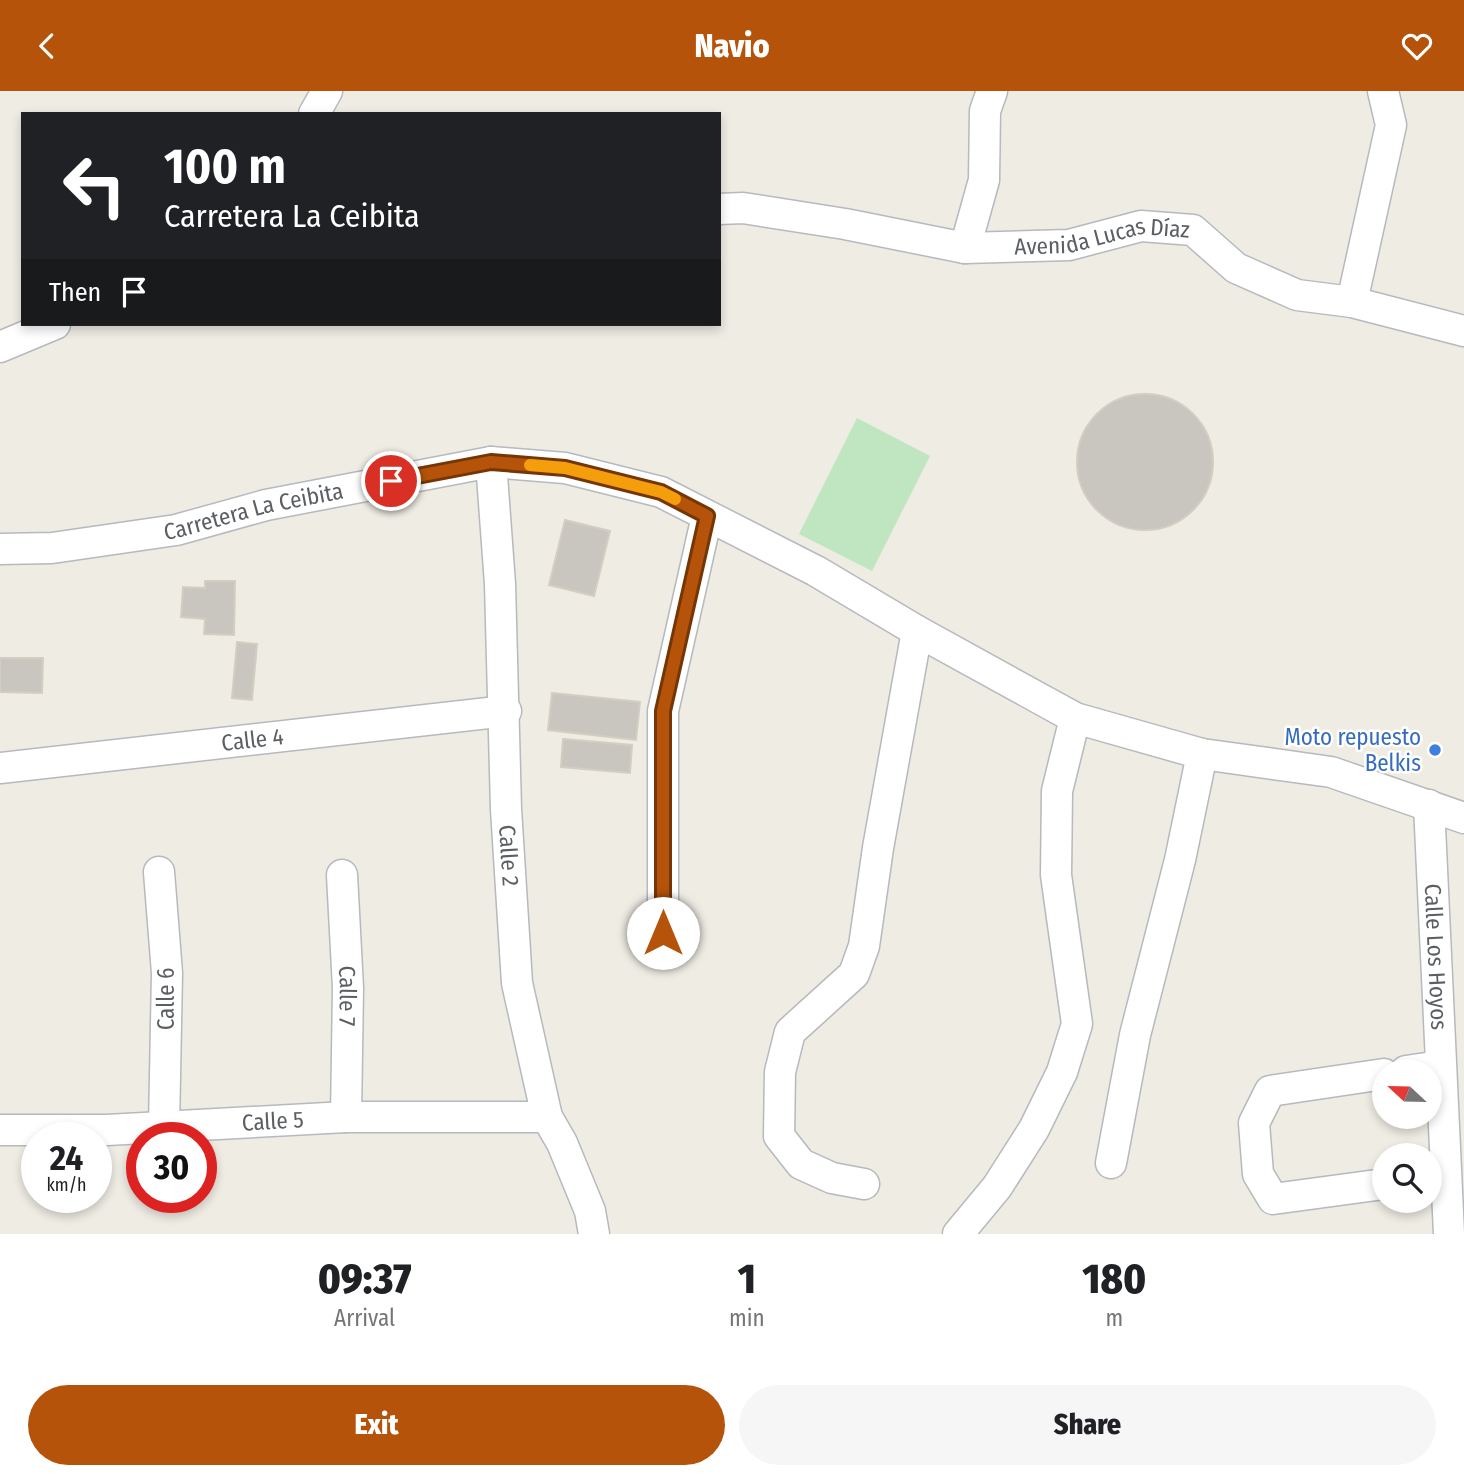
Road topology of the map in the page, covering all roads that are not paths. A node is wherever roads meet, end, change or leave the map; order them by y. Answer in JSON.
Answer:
{"nodes":[{"id":1,"x":327,"y":91,"type":"edge"},
{"id":2,"x":992,"y":91,"type":"edge"},
{"id":3,"x":1383,"y":91,"type":"edge"},
{"id":4,"x":315,"y":112,"type":"edge"},
{"id":5,"x":721,"y":209,"type":"edge"},
{"id":6,"x":965,"y":248,"type":"junction"},
{"id":7,"x":1352,"y":302,"type":"junction"},
{"id":8,"x":50,"y":326,"type":"edge"},
{"id":9,"x":1464,"y":331,"type":"edge"},
{"id":10,"x":0,"y":347,"type":"edge"},
{"id":11,"x":491,"y":462,"type":"junction"},
{"id":12,"x":707,"y":516,"type":"junction"},
{"id":13,"x":0,"y":549,"type":"edge"},
{"id":14,"x":917,"y":631,"type":"junction"},
{"id":15,"x":506,"y":711,"type":"junction"},
{"id":16,"x":1075,"y":718,"type":"junction"},
{"id":17,"x":1202,"y":754,"type":"junction"},
{"id":18,"x":0,"y":768,"type":"edge"},
{"id":19,"x":1429,"y":805,"type":"junction"},
{"id":20,"x":1464,"y":818,"type":"edge"},
{"id":21,"x":159,"y":872,"type":"dead end"},
{"id":22,"x":342,"y":875,"type":"dead end"},
{"id":23,"x":663,"y":933,"type":"dead end"},
{"id":24,"x":1440,"y":1059,"type":"edge"},
{"id":25,"x":1372,"y":1076,"type":"edge"},
{"id":26,"x":346,"y":1117,"type":"junction"},
{"id":27,"x":547,"y":1117,"type":"junction"},
{"id":28,"x":164,"y":1122,"type":"edge"},
{"id":29,"x":217,"y":1124,"type":"edge"},
{"id":30,"x":126,"y":1128,"type":"edge"},
{"id":31,"x":0,"y":1130,"type":"edge"},
{"id":32,"x":1111,"y":1163,"type":"dead end"},
{"id":33,"x":864,"y":1184,"type":"dead end"},
{"id":34,"x":1372,"y":1186,"type":"edge"},
{"id":35,"x":1442,"y":1196,"type":"edge"},
{"id":36,"x":594,"y":1234,"type":"edge"},
{"id":37,"x":958,"y":1234,"type":"edge"},
{"id":38,"x":1449,"y":1234,"type":"edge"}],
"edges":[{"from":1,"to":4,"type":"street"},
{"from":2,"to":6,"type":"street"},
{"from":3,"to":7,"type":"street"},
{"from":5,"to":6,"type":"street","name":"Avenida Lucas Díaz"},
{"from":6,"to":7,"type":"street","name":"Avenida Lucas Díaz"},
{"from":7,"to":9,"type":"street","name":"Avenida Lucas Díaz"},
{"from":8,"to":10,"type":"street"},
{"from":11,"to":12,"type":"street","name":"Carretera La Ceibita"},
{"from":11,"to":13,"type":"street","name":"Carretera La Ceibita"},
{"from":11,"to":15,"type":"street","name":"Calle 2"},
{"from":12,"to":14,"type":"street","name":"Carretera La Ceibita"},
{"from":12,"to":23,"type":"street"},
{"from":14,"to":16,"type":"street","name":"Carretera La Ceibita"},
{"from":14,"to":33,"type":"street"},
{"from":15,"to":18,"type":"street","name":"Calle 4"},
{"from":15,"to":27,"type":"street","name":"Calle 2"},
{"from":16,"to":17,"type":"street","name":"Carretera La Ceibita"},
{"from":16,"to":37,"type":"street"},
{"from":17,"to":19,"type":"street","name":"Carretera La Ceibita"},
{"from":17,"to":32,"type":"street"},
{"from":19,"to":20,"type":"street","name":"Carretera La Ceibita"},
{"from":19,"to":24,"type":"street","name":"Calle Los Hoyos"},
{"from":21,"to":28,"type":"street","name":"Calle 6"},
{"from":22,"to":26,"type":"street","name":"Calle 7"},
{"from":25,"to":34,"type":"street"},
{"from":26,"to":27,"type":"street","name":"Calle 5"},
{"from":26,"to":29,"type":"street","name":"Calle 5"},
{"from":27,"to":36,"type":"street","name":"Calle 2"},
{"from":30,"to":31,"type":"street","name":"Calle 5"},
{"from":35,"to":38,"type":"street","name":"Calle Los Hoyos"}]}
